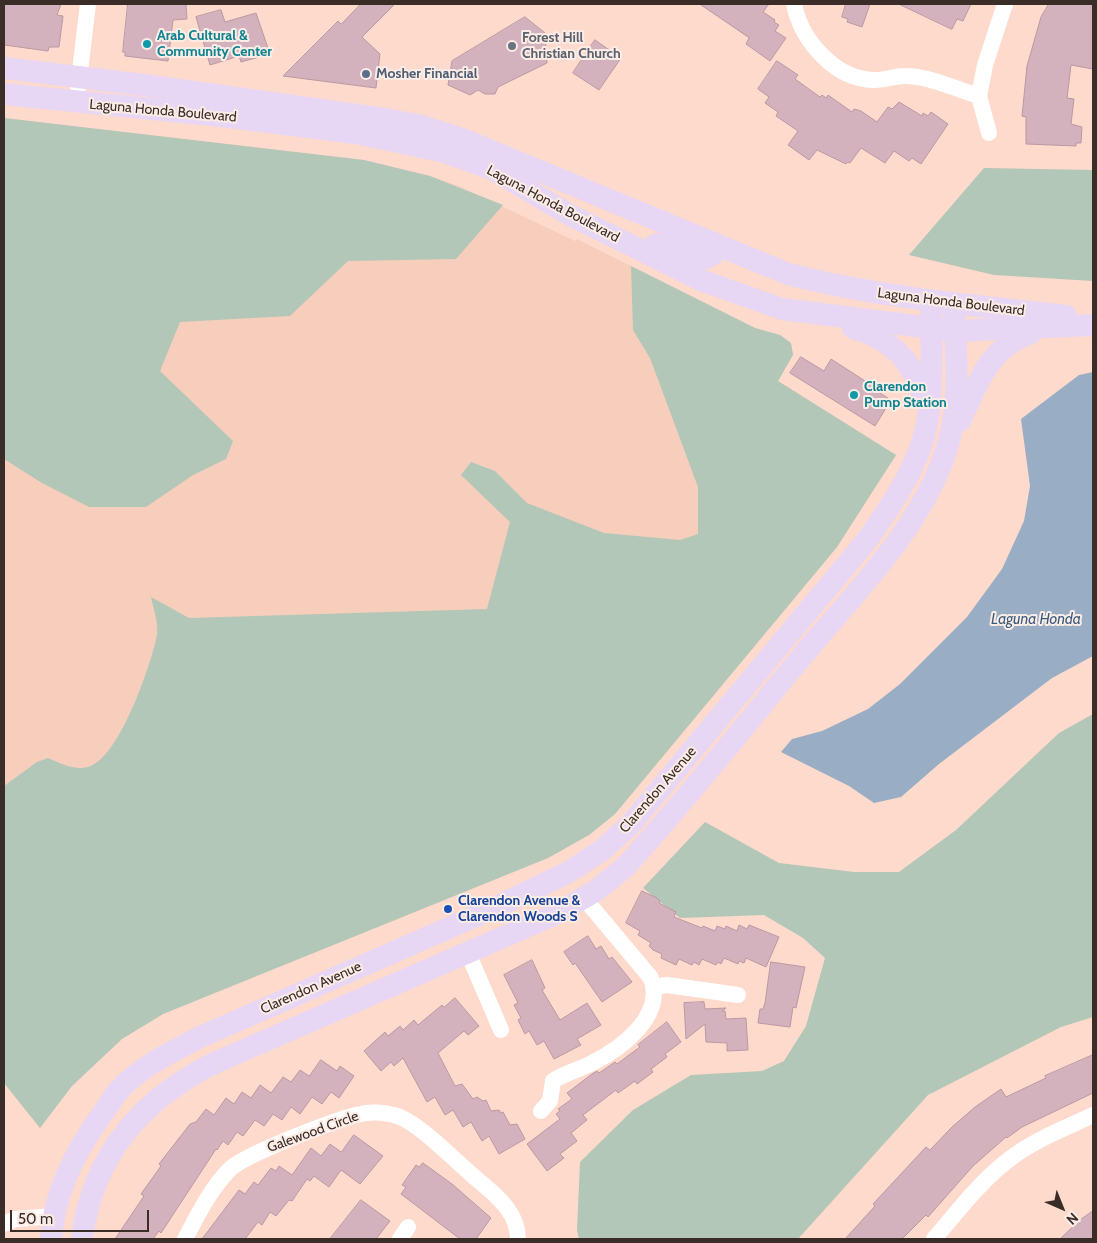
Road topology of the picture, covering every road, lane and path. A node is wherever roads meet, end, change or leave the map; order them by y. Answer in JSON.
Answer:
{"nodes":[{"id":1,"x":88,"y":4,"type":"edge"},
{"id":2,"x":794,"y":4,"type":"edge"},
{"id":3,"x":1005,"y":4,"type":"edge"},
{"id":4,"x":4,"y":68,"type":"edge"},
{"id":5,"x":80,"y":77,"type":"junction"},
{"id":6,"x":4,"y":94,"type":"edge"},
{"id":7,"x":979,"y":96,"type":"junction"},
{"id":8,"x":76,"y":103,"type":"junction"},
{"id":9,"x":989,"y":132,"type":"dead end"},
{"id":10,"x":721,"y":248,"type":"junction"},
{"id":11,"x":644,"y":252,"type":"junction"},
{"id":12,"x":932,"y":302,"type":"junction"},
{"id":13,"x":954,"y":304,"type":"junction"},
{"id":14,"x":782,"y":309,"type":"junction"},
{"id":15,"x":1093,"y":318,"type":"edge"},
{"id":16,"x":1093,"y":325,"type":"edge"},
{"id":17,"x":1051,"y":327,"type":"junction"},
{"id":18,"x":931,"y":329,"type":"junction"},
{"id":19,"x":955,"y":331,"type":"junction"},
{"id":20,"x":926,"y":422,"type":"junction"},
{"id":21,"x":944,"y":456,"type":"junction"},
{"id":22,"x":584,"y":898,"type":"junction"},
{"id":23,"x":492,"y":909,"type":"junction"},
{"id":24,"x":417,"y":942,"type":"junction"},
{"id":25,"x":468,"y":953,"type":"junction"},
{"id":26,"x":654,"y":987,"type":"junction"},
{"id":27,"x":738,"y":995,"type":"dead end"},
{"id":28,"x":501,"y":1030,"type":"dead end"},
{"id":29,"x":541,"y":1111,"type":"dead end"},
{"id":30,"x":1093,"y":1115,"type":"edge"},
{"id":31,"x":102,"y":1170,"type":"junction"},
{"id":32,"x":53,"y":1216,"type":"junction"},
{"id":33,"x":4,"y":1224,"type":"edge"},
{"id":34,"x":51,"y":1239,"type":"edge"},
{"id":35,"x":67,"y":1239,"type":"edge"},
{"id":36,"x":82,"y":1239,"type":"edge"},
{"id":37,"x":185,"y":1239,"type":"edge"},
{"id":38,"x":518,"y":1239,"type":"edge"},
{"id":39,"x":934,"y":1239,"type":"edge"}],
"edges":[{"from":1,"to":5,"type":"street"},
{"from":2,"to":7,"type":"street"},
{"from":3,"to":7,"type":"street"},
{"from":4,"to":5,"type":"main road","name":"Laguna Honda Boulevard"},
{"from":5,"to":8,"type":"street"},
{"from":5,"to":10,"type":"main road","name":"Laguna Honda Boulevard"},
{"from":6,"to":8,"type":"main road","name":"Laguna Honda Boulevard"},
{"from":7,"to":9,"type":"street"},
{"from":8,"to":11,"type":"main road","name":"Laguna Honda Boulevard"},
{"from":10,"to":11,"type":"main road"},
{"from":10,"to":12,"type":"main road","name":"Laguna Honda Boulevard"},
{"from":11,"to":14,"type":"main road","name":"Laguna Honda Boulevard"},
{"from":12,"to":13,"type":"main road","name":"Laguna Honda Boulevard"},
{"from":12,"to":18,"type":"main road","name":"Clarendon Avenue"},
{"from":13,"to":15,"type":"main road","name":"Laguna Honda Boulevard"},
{"from":13,"to":19,"type":"main road","name":"Clarendon Avenue"},
{"from":14,"to":18,"type":"main road","name":"Laguna Honda Boulevard"},
{"from":14,"to":20,"type":"main road"},
{"from":16,"to":17,"type":"main road","name":"Laguna Honda Boulevard"},
{"from":17,"to":19,"type":"main road","name":"Laguna Honda Boulevard"},
{"from":17,"to":21,"type":"main road"},
{"from":18,"to":19,"type":"main road","name":"Laguna Honda Boulevard"},
{"from":18,"to":20,"type":"main road","name":"Clarendon Avenue"},
{"from":19,"to":21,"type":"main road","name":"Clarendon Avenue"},
{"from":20,"to":23,"type":"main road","name":"Clarendon Avenue"},
{"from":21,"to":22,"type":"main road","name":"Clarendon Avenue"},
{"from":22,"to":25,"type":"main road","name":"Clarendon Avenue"},
{"from":22,"to":26,"type":"street"},
{"from":23,"to":24,"type":"main road","name":"Clarendon Avenue"},
{"from":23,"to":25,"type":"main road"},
{"from":24,"to":25,"type":"main road"},
{"from":24,"to":32,"type":"main road","name":"Clarendon Avenue"},
{"from":25,"to":28,"type":"street"},
{"from":25,"to":31,"type":"main road","name":"Clarendon Avenue"},
{"from":26,"to":27,"type":"street"},
{"from":26,"to":29,"type":"street"},
{"from":30,"to":39,"type":"street"},
{"from":31,"to":32,"type":"main road"},
{"from":31,"to":36,"type":"main road","name":"Clarendon Avenue"},
{"from":32,"to":33,"type":"street"},
{"from":32,"to":34,"type":"main road","name":"Clarendon Avenue"},
{"from":32,"to":35,"type":"main road"},
{"from":37,"to":38,"type":"street","name":"Galewood Circle"}]}
